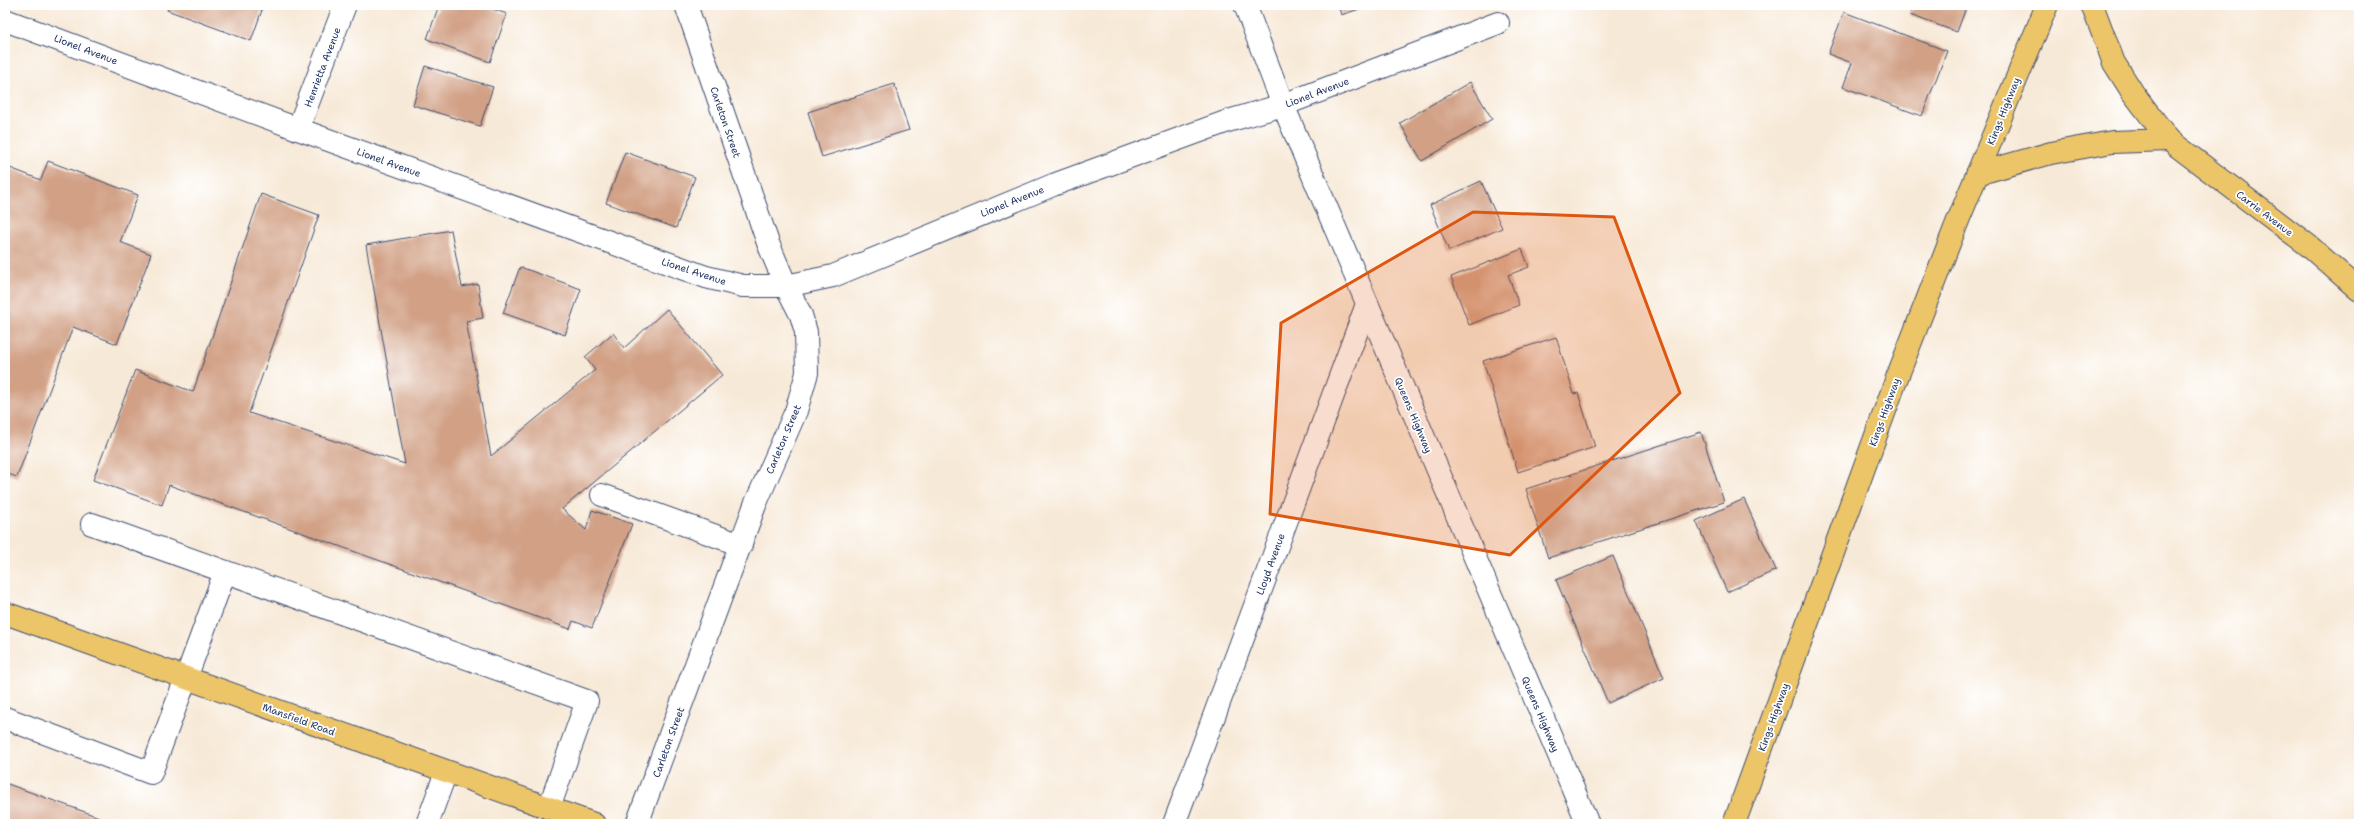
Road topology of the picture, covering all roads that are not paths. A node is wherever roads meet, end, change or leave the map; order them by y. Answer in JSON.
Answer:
{"nodes":[{"id":1,"x":345,"y":5,"type":"edge"},
{"id":2,"x":686,"y":5,"type":"edge"},
{"id":3,"x":1245,"y":5,"type":"edge"},
{"id":4,"x":2047,"y":5,"type":"edge"},
{"id":5,"x":2092,"y":5,"type":"edge"},
{"id":6,"x":5,"y":20,"type":"edge"},
{"id":7,"x":1498,"y":23,"type":"dead end"},
{"id":8,"x":1283,"y":105,"type":"junction"},
{"id":9,"x":298,"y":129,"type":"junction"},
{"id":10,"x":2169,"y":140,"type":"junction"},
{"id":11,"x":1977,"y":174,"type":"junction"},
{"id":12,"x":786,"y":286,"type":"junction"},
{"id":13,"x":2359,"y":290,"type":"edge"},
{"id":14,"x":1367,"y":304,"type":"junction"},
{"id":15,"x":602,"y":495,"type":"dead end"},
{"id":16,"x":92,"y":524,"type":"dead end"},
{"id":17,"x":741,"y":545,"type":"junction"},
{"id":18,"x":225,"y":572,"type":"junction"},
{"id":19,"x":5,"y":613,"type":"edge"},
{"id":20,"x":187,"y":679,"type":"junction"},
{"id":21,"x":5,"y":718,"type":"edge"},
{"id":22,"x":446,"y":772,"type":"junction"},
{"id":23,"x":549,"y":808,"type":"junction"},
{"id":24,"x":427,"y":824,"type":"edge"},
{"id":25,"x":594,"y":824,"type":"edge"},
{"id":26,"x":638,"y":824,"type":"edge"},
{"id":27,"x":1174,"y":824,"type":"edge"},
{"id":28,"x":1588,"y":824,"type":"edge"},
{"id":29,"x":1734,"y":824,"type":"edge"}],
"edges":[{"from":1,"to":9,"type":"street","name":"Henrietta Avenue"},
{"from":2,"to":12,"type":"street","name":"Carleton Street"},
{"from":3,"to":8,"type":"street","name":"Queens Highway"},
{"from":4,"to":11,"type":"main road","name":"Kings Highway"},
{"from":5,"to":10,"type":"main road","name":"Carrie Avenue"},
{"from":6,"to":9,"type":"street","name":"Lionel Avenue"},
{"from":7,"to":8,"type":"street","name":"Lionel Avenue"},
{"from":8,"to":12,"type":"street","name":"Lionel Avenue"},
{"from":8,"to":14,"type":"street","name":"Queens Highway"},
{"from":9,"to":12,"type":"street","name":"Lionel Avenue"},
{"from":10,"to":11,"type":"main road"},
{"from":10,"to":13,"type":"main road","name":"Carrie Avenue"},
{"from":11,"to":29,"type":"main road","name":"Kings Highway"},
{"from":12,"to":17,"type":"street","name":"Carleton Street"},
{"from":14,"to":27,"type":"street","name":"Lloyd Avenue"},
{"from":14,"to":28,"type":"street","name":"Queens Highway"},
{"from":15,"to":17,"type":"street"},
{"from":16,"to":18,"type":"street"},
{"from":17,"to":26,"type":"street","name":"Carleton Street"},
{"from":18,"to":20,"type":"street"},
{"from":18,"to":23,"type":"street"},
{"from":19,"to":20,"type":"main road","name":"Mansfield Road"},
{"from":20,"to":21,"type":"street"},
{"from":20,"to":22,"type":"main road","name":"Mansfield Road"},
{"from":22,"to":23,"type":"main road","name":"Mansfield Road"},
{"from":22,"to":24,"type":"street"},
{"from":23,"to":25,"type":"main road","name":"Mansfield Road"}]}
